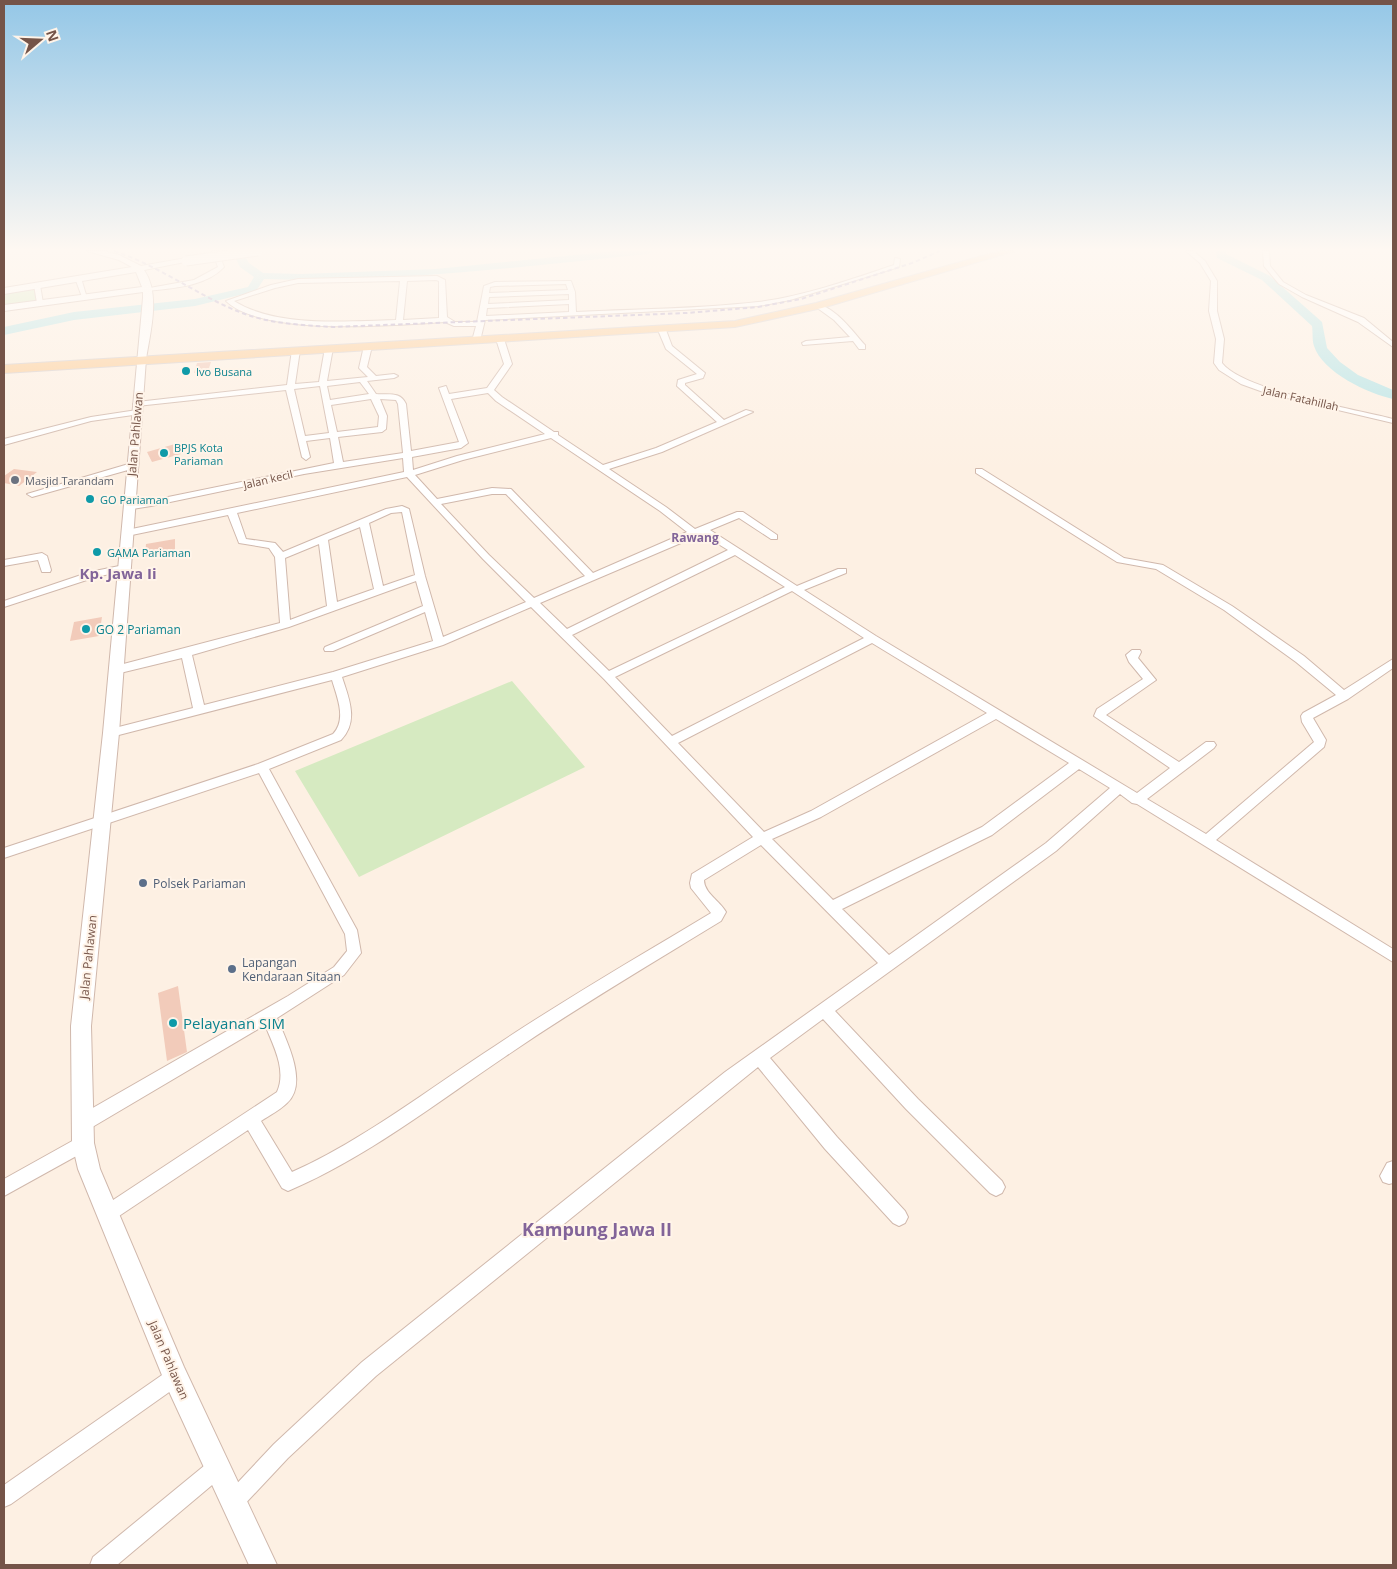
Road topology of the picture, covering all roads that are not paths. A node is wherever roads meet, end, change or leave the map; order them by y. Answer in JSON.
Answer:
{"nodes":[{"id":1,"x":145,"y":324,"type":"edge"},
{"id":2,"x":479,"y":324,"type":"edge"},
{"id":3,"x":726,"y":324,"type":"edge"},
{"id":4,"x":842,"y":324,"type":"edge"},
{"id":5,"x":1216,"y":324,"type":"edge"},
{"id":6,"x":1366,"y":324,"type":"edge"},
{"id":7,"x":662,"y":330,"type":"junction"},
{"id":8,"x":500,"y":339,"type":"junction"},
{"id":9,"x":855,"y":339,"type":"junction"},
{"id":10,"x":476,"y":341,"type":"junction"},
{"id":11,"x":806,"y":343,"type":"dead end"},
{"id":12,"x":1393,"y":345,"type":"edge"},
{"id":13,"x":368,"y":346,"type":"junction"},
{"id":14,"x":862,"y":346,"type":"dead end"},
{"id":15,"x":329,"y":348,"type":"junction"},
{"id":16,"x":296,"y":350,"type":"junction"},
{"id":17,"x":141,"y":358,"type":"junction"},
{"id":18,"x":4,"y":369,"type":"edge"},
{"id":19,"x":394,"y":376,"type":"dead end"},
{"id":20,"x":374,"y":378,"type":"junction"},
{"id":21,"x":362,"y":380,"type":"junction"},
{"id":22,"x":323,"y":383,"type":"junction"},
{"id":23,"x":290,"y":387,"type":"junction"},
{"id":24,"x":443,"y":388,"type":"dead end"},
{"id":25,"x":490,"y":390,"type":"junction"},
{"id":26,"x":374,"y":396,"type":"junction"},
{"id":27,"x":447,"y":397,"type":"junction"},
{"id":28,"x":327,"y":403,"type":"junction"},
{"id":29,"x":137,"y":408,"type":"junction"},
{"id":30,"x":749,"y":412,"type":"dead end"},
{"id":31,"x":1393,"y":421,"type":"edge"},
{"id":32,"x":723,"y":423,"type":"junction"},
{"id":33,"x":554,"y":434,"type":"junction"},
{"id":34,"x":335,"y":436,"type":"junction"},
{"id":35,"x":303,"y":439,"type":"junction"},
{"id":36,"x":4,"y":442,"type":"edge"},
{"id":37,"x":306,"y":457,"type":"dead end"},
{"id":38,"x":408,"y":457,"type":"junction"},
{"id":39,"x":339,"y":464,"type":"junction"},
{"id":40,"x":132,"y":466,"type":"junction"},
{"id":41,"x":602,"y":468,"type":"junction"},
{"id":42,"x":979,"y":472,"type":"dead end"},
{"id":43,"x":409,"y":474,"type":"junction"},
{"id":44,"x":32,"y":494,"type":"dead end"},
{"id":45,"x":435,"y":502,"type":"junction"},
{"id":46,"x":129,"y":508,"type":"junction"},
{"id":47,"x":232,"y":511,"type":"junction"},
{"id":48,"x":364,"y":522,"type":"junction"},
{"id":49,"x":698,"y":532,"type":"junction"},
{"id":50,"x":127,"y":533,"type":"junction"},
{"id":51,"x":774,"y":537,"type":"dead end"},
{"id":52,"x":323,"y":539,"type":"junction"},
{"id":53,"x":735,"y":551,"type":"junction"},
{"id":54,"x":280,"y":557,"type":"junction"},
{"id":55,"x":4,"y":564,"type":"edge"},
{"id":56,"x":124,"y":568,"type":"junction"},
{"id":57,"x":46,"y":570,"type":"dead end"},
{"id":58,"x":842,"y":571,"type":"dead end"},
{"id":59,"x":420,"y":576,"type":"junction"},
{"id":60,"x":592,"y":577,"type":"junction"},
{"id":61,"x":794,"y":589,"type":"junction"},
{"id":62,"x":379,"y":590,"type":"junction"},
{"id":63,"x":4,"y":604,"type":"edge"},
{"id":64,"x":531,"y":604,"type":"junction"},
{"id":65,"x":429,"y":607,"type":"junction"},
{"id":66,"x":333,"y":609,"type":"junction"},
{"id":67,"x":285,"y":626,"type":"junction"},
{"id":68,"x":564,"y":635,"type":"junction"},
{"id":69,"x":872,"y":638,"type":"junction"},
{"id":70,"x":439,"y":644,"type":"junction"},
{"id":71,"x":329,"y":649,"type":"dead end"},
{"id":72,"x":1136,"y":652,"type":"dead end"},
{"id":73,"x":186,"y":654,"type":"junction"},
{"id":74,"x":1393,"y":662,"type":"edge"},
{"id":75,"x":116,"y":670,"type":"junction"},
{"id":76,"x":336,"y":675,"type":"junction"},
{"id":77,"x":608,"y":676,"type":"junction"},
{"id":78,"x":1344,"y":696,"type":"junction"},
{"id":79,"x":199,"y":710,"type":"junction"},
{"id":80,"x":997,"y":713,"type":"junction"},
{"id":81,"x":111,"y":732,"type":"junction"},
{"id":82,"x":670,"y":742,"type":"junction"},
{"id":83,"x":1210,"y":746,"type":"dead end"},
{"id":84,"x":1077,"y":764,"type":"junction"},
{"id":85,"x":262,"y":767,"type":"junction"},
{"id":86,"x":1180,"y":769,"type":"junction"},
{"id":87,"x":1118,"y":789,"type":"junction"},
{"id":88,"x":1136,"y":800,"type":"junction"},
{"id":89,"x":101,"y":820,"type":"junction"},
{"id":90,"x":762,"y":838,"type":"junction"},
{"id":91,"x":1207,"y":842,"type":"junction"},
{"id":92,"x":4,"y":853,"type":"edge"},
{"id":93,"x":830,"y":908,"type":"junction"},
{"id":94,"x":1393,"y":956,"type":"edge"},
{"id":95,"x":888,"y":964,"type":"junction"},
{"id":96,"x":824,"y":1010,"type":"junction"},
{"id":97,"x":269,"y":1016,"type":"junction"},
{"id":98,"x":759,"y":1056,"type":"junction"},
{"id":99,"x":251,"y":1119,"type":"junction"},
{"id":100,"x":83,"y":1123,"type":"junction"},
{"id":101,"x":84,"y":1143,"type":"junction"},
{"id":102,"x":996,"y":1187,"type":"dead end"},
{"id":103,"x":4,"y":1188,"type":"edge"},
{"id":104,"x":107,"y":1214,"type":"junction"},
{"id":105,"x":899,"y":1217,"type":"dead end"},
{"id":106,"x":175,"y":1376,"type":"junction"},
{"id":107,"x":217,"y":1468,"type":"junction"},
{"id":108,"x":4,"y":1496,"type":"edge"},
{"id":109,"x":234,"y":1501,"type":"junction"},
{"id":110,"x":100,"y":1565,"type":"edge"},
{"id":111,"x":263,"y":1565,"type":"edge"}],
"edges":[{"from":1,"to":17,"type":"street","name":"Jalan Pahlawan"},
{"from":2,"to":10,"type":"street"},
{"from":3,"to":7,"type":"main road"},
{"from":4,"to":9,"type":"street"},
{"from":5,"to":31,"type":"street","name":"Jalan Fatahillah"},
{"from":6,"to":12,"type":"street"},
{"from":7,"to":8,"type":"main road"},
{"from":7,"to":32,"type":"street"},
{"from":8,"to":10,"type":"main road"},
{"from":8,"to":25,"type":"street"},
{"from":9,"to":11,"type":"street"},
{"from":9,"to":14,"type":"street"},
{"from":10,"to":13,"type":"main road"},
{"from":13,"to":15,"type":"main road"},
{"from":13,"to":20,"type":"street"},
{"from":15,"to":16,"type":"main road"},
{"from":15,"to":22,"type":"street"},
{"from":16,"to":17,"type":"main road"},
{"from":16,"to":23,"type":"street"},
{"from":17,"to":18,"type":"main road"},
{"from":17,"to":29,"type":"street","name":"Jalan Pahlawan"},
{"from":19,"to":20,"type":"street"},
{"from":20,"to":21,"type":"street"},
{"from":21,"to":22,"type":"street"},
{"from":21,"to":26,"type":"street"},
{"from":22,"to":23,"type":"street"},
{"from":22,"to":28,"type":"street"},
{"from":23,"to":29,"type":"street"},
{"from":23,"to":35,"type":"street"},
{"from":24,"to":27,"type":"street"},
{"from":25,"to":27,"type":"street"},
{"from":25,"to":33,"type":"street"},
{"from":26,"to":28,"type":"street"},
{"from":26,"to":34,"type":"street"},
{"from":26,"to":38,"type":"street"},
{"from":27,"to":38,"type":"street","name":"Jalan kecil"},
{"from":28,"to":34,"type":"street"},
{"from":29,"to":36,"type":"street"},
{"from":29,"to":40,"type":"street","name":"Jalan Pahlawan"},
{"from":30,"to":32,"type":"street"},
{"from":32,"to":41,"type":"street"},
{"from":33,"to":41,"type":"street"},
{"from":33,"to":43,"type":"street"},
{"from":34,"to":35,"type":"street"},
{"from":34,"to":39,"type":"street"},
{"from":35,"to":37,"type":"street"},
{"from":38,"to":39,"type":"street","name":"Jalan kecil"},
{"from":38,"to":43,"type":"street"},
{"from":39,"to":46,"type":"street","name":"Jalan kecil"},
{"from":40,"to":44,"type":"street"},
{"from":40,"to":46,"type":"street","name":"Jalan Pahlawan"},
{"from":41,"to":49,"type":"street"},
{"from":42,"to":78,"type":"street"},
{"from":43,"to":45,"type":"street"},
{"from":43,"to":47,"type":"street"},
{"from":45,"to":60,"type":"street"},
{"from":45,"to":64,"type":"street"},
{"from":46,"to":50,"type":"street","name":"Jalan Pahlawan"},
{"from":47,"to":50,"type":"street"},
{"from":47,"to":54,"type":"street"},
{"from":48,"to":52,"type":"street"},
{"from":48,"to":59,"type":"street"},
{"from":48,"to":62,"type":"street"},
{"from":49,"to":51,"type":"street"},
{"from":49,"to":53,"type":"street"},
{"from":49,"to":60,"type":"street"},
{"from":50,"to":56,"type":"street","name":"Jalan Pahlawan"},
{"from":52,"to":54,"type":"street"},
{"from":52,"to":66,"type":"street"},
{"from":53,"to":61,"type":"street"},
{"from":53,"to":68,"type":"street"},
{"from":54,"to":67,"type":"street"},
{"from":55,"to":57,"type":"street"},
{"from":56,"to":63,"type":"street"},
{"from":56,"to":75,"type":"street","name":"Jalan Pahlawan"},
{"from":58,"to":61,"type":"street"},
{"from":59,"to":62,"type":"street"},
{"from":59,"to":65,"type":"street"},
{"from":60,"to":64,"type":"street"},
{"from":61,"to":69,"type":"street"},
{"from":61,"to":77,"type":"street"},
{"from":62,"to":66,"type":"street"},
{"from":64,"to":68,"type":"street"},
{"from":64,"to":70,"type":"street"},
{"from":65,"to":70,"type":"street"},
{"from":65,"to":71,"type":"street"},
{"from":66,"to":67,"type":"street"},
{"from":67,"to":73,"type":"street"},
{"from":68,"to":77,"type":"street"},
{"from":69,"to":80,"type":"street"},
{"from":69,"to":82,"type":"street"},
{"from":70,"to":76,"type":"street"},
{"from":72,"to":86,"type":"street"},
{"from":73,"to":75,"type":"street"},
{"from":73,"to":79,"type":"street"},
{"from":74,"to":78,"type":"street"},
{"from":75,"to":81,"type":"street","name":"Jalan Pahlawan"},
{"from":76,"to":79,"type":"street"},
{"from":76,"to":85,"type":"street"},
{"from":77,"to":82,"type":"street"},
{"from":78,"to":91,"type":"street"},
{"from":79,"to":81,"type":"street"},
{"from":80,"to":84,"type":"street"},
{"from":80,"to":90,"type":"street"},
{"from":81,"to":89,"type":"street","name":"Jalan Pahlawan"},
{"from":82,"to":90,"type":"street"},
{"from":83,"to":86,"type":"street"},
{"from":84,"to":87,"type":"street"},
{"from":84,"to":93,"type":"street"},
{"from":85,"to":89,"type":"street"},
{"from":85,"to":97,"type":"street"},
{"from":86,"to":88,"type":"street"},
{"from":87,"to":88,"type":"street"},
{"from":87,"to":95,"type":"street"},
{"from":88,"to":91,"type":"street"},
{"from":89,"to":92,"type":"street"},
{"from":89,"to":100,"type":"street","name":"Jalan Pahlawan"},
{"from":90,"to":93,"type":"street"},
{"from":90,"to":99,"type":"street"},
{"from":91,"to":94,"type":"street"},
{"from":93,"to":95,"type":"street"},
{"from":95,"to":96,"type":"street"},
{"from":96,"to":98,"type":"street"},
{"from":96,"to":102,"type":"street"},
{"from":97,"to":99,"type":"street"},
{"from":97,"to":100,"type":"street"},
{"from":98,"to":105,"type":"street"},
{"from":98,"to":109,"type":"street"},
{"from":99,"to":104,"type":"street"},
{"from":100,"to":101,"type":"street","name":"Jalan Pahlawan"},
{"from":101,"to":103,"type":"street"},
{"from":101,"to":104,"type":"street","name":"Jalan Pahlawan"},
{"from":104,"to":106,"type":"street","name":"Jalan Pahlawan"},
{"from":106,"to":107,"type":"street","name":"Jalan Pahlawan"},
{"from":106,"to":108,"type":"street"},
{"from":107,"to":109,"type":"street","name":"Jalan Pahlawan"},
{"from":107,"to":110,"type":"street"},
{"from":109,"to":111,"type":"street","name":"Jalan Pahlawan"}]}
